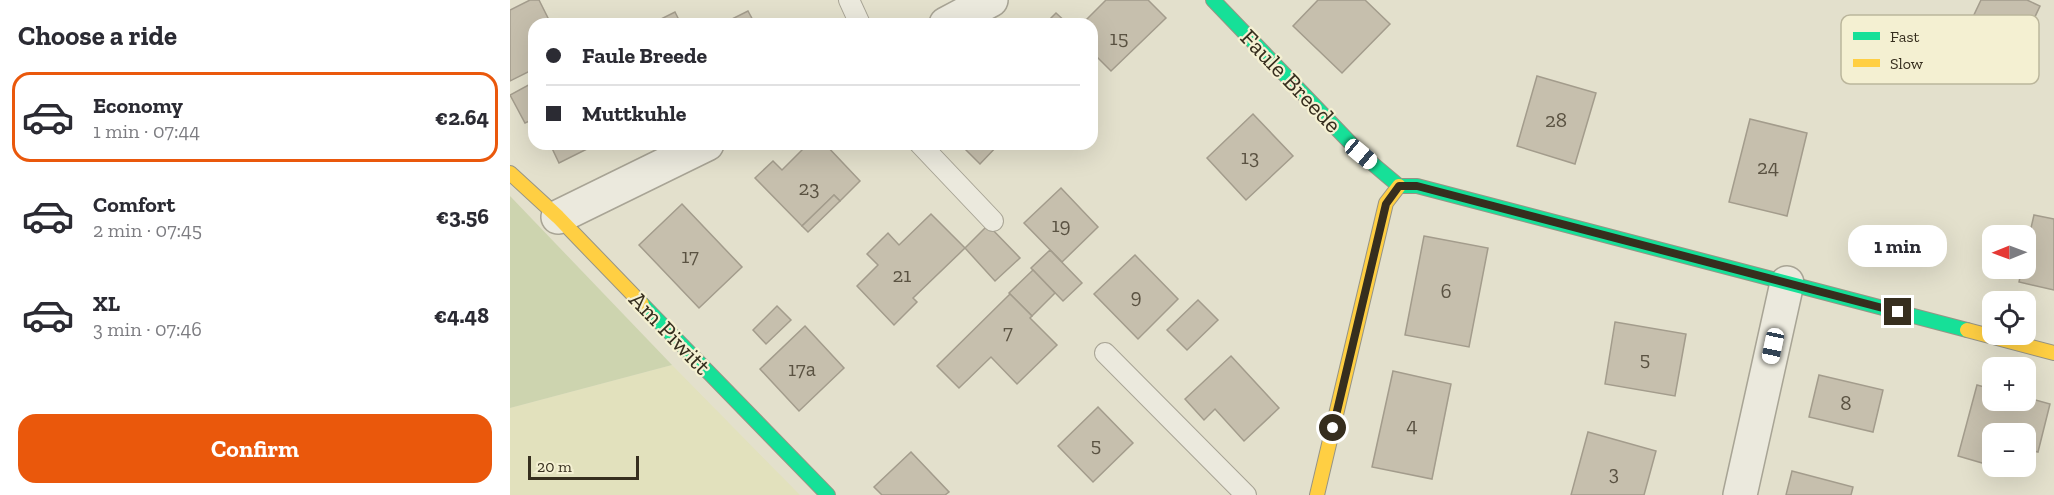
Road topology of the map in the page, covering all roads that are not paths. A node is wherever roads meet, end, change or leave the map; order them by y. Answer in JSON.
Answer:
{"nodes":[{"id":1,"x":849,"y":0,"type":"edge"},
{"id":2,"x":992,"y":0,"type":"edge"},
{"id":3,"x":1213,"y":0,"type":"edge"},
{"id":4,"x":857,"y":18,"type":"edge"},
{"id":5,"x":958,"y":18,"type":"edge"},
{"id":6,"x":695,"y":150,"type":"edge"},
{"id":7,"x":926,"y":150,"type":"edge"},
{"id":8,"x":510,"y":172,"type":"edge"},
{"id":9,"x":1399,"y":186,"type":"junction"},
{"id":10,"x":558,"y":217,"type":"junction"},
{"id":11,"x":993,"y":221,"type":"dead end"},
{"id":12,"x":1786,"y":283,"type":"junction"},
{"id":13,"x":1105,"y":353,"type":"dead end"},
{"id":14,"x":2054,"y":353,"type":"edge"},
{"id":15,"x":828,"y":495,"type":"edge"},
{"id":16,"x":1246,"y":495,"type":"edge"},
{"id":17,"x":1317,"y":495,"type":"edge"},
{"id":18,"x":1740,"y":495,"type":"edge"}],
"edges":[{"from":1,"to":4,"type":"lane"},
{"from":2,"to":5,"type":"street"},
{"from":3,"to":9,"type":"street","name":"Faule Breede"},
{"from":6,"to":10,"type":"street"},
{"from":7,"to":11,"type":"lane"},
{"from":8,"to":10,"type":"street","name":"Am Piwitt"},
{"from":9,"to":12,"type":"street"},
{"from":9,"to":17,"type":"street"},
{"from":10,"to":15,"type":"street","name":"Am Piwitt"},
{"from":12,"to":14,"type":"street"},
{"from":12,"to":18,"type":"street"},
{"from":13,"to":16,"type":"lane"}]}
